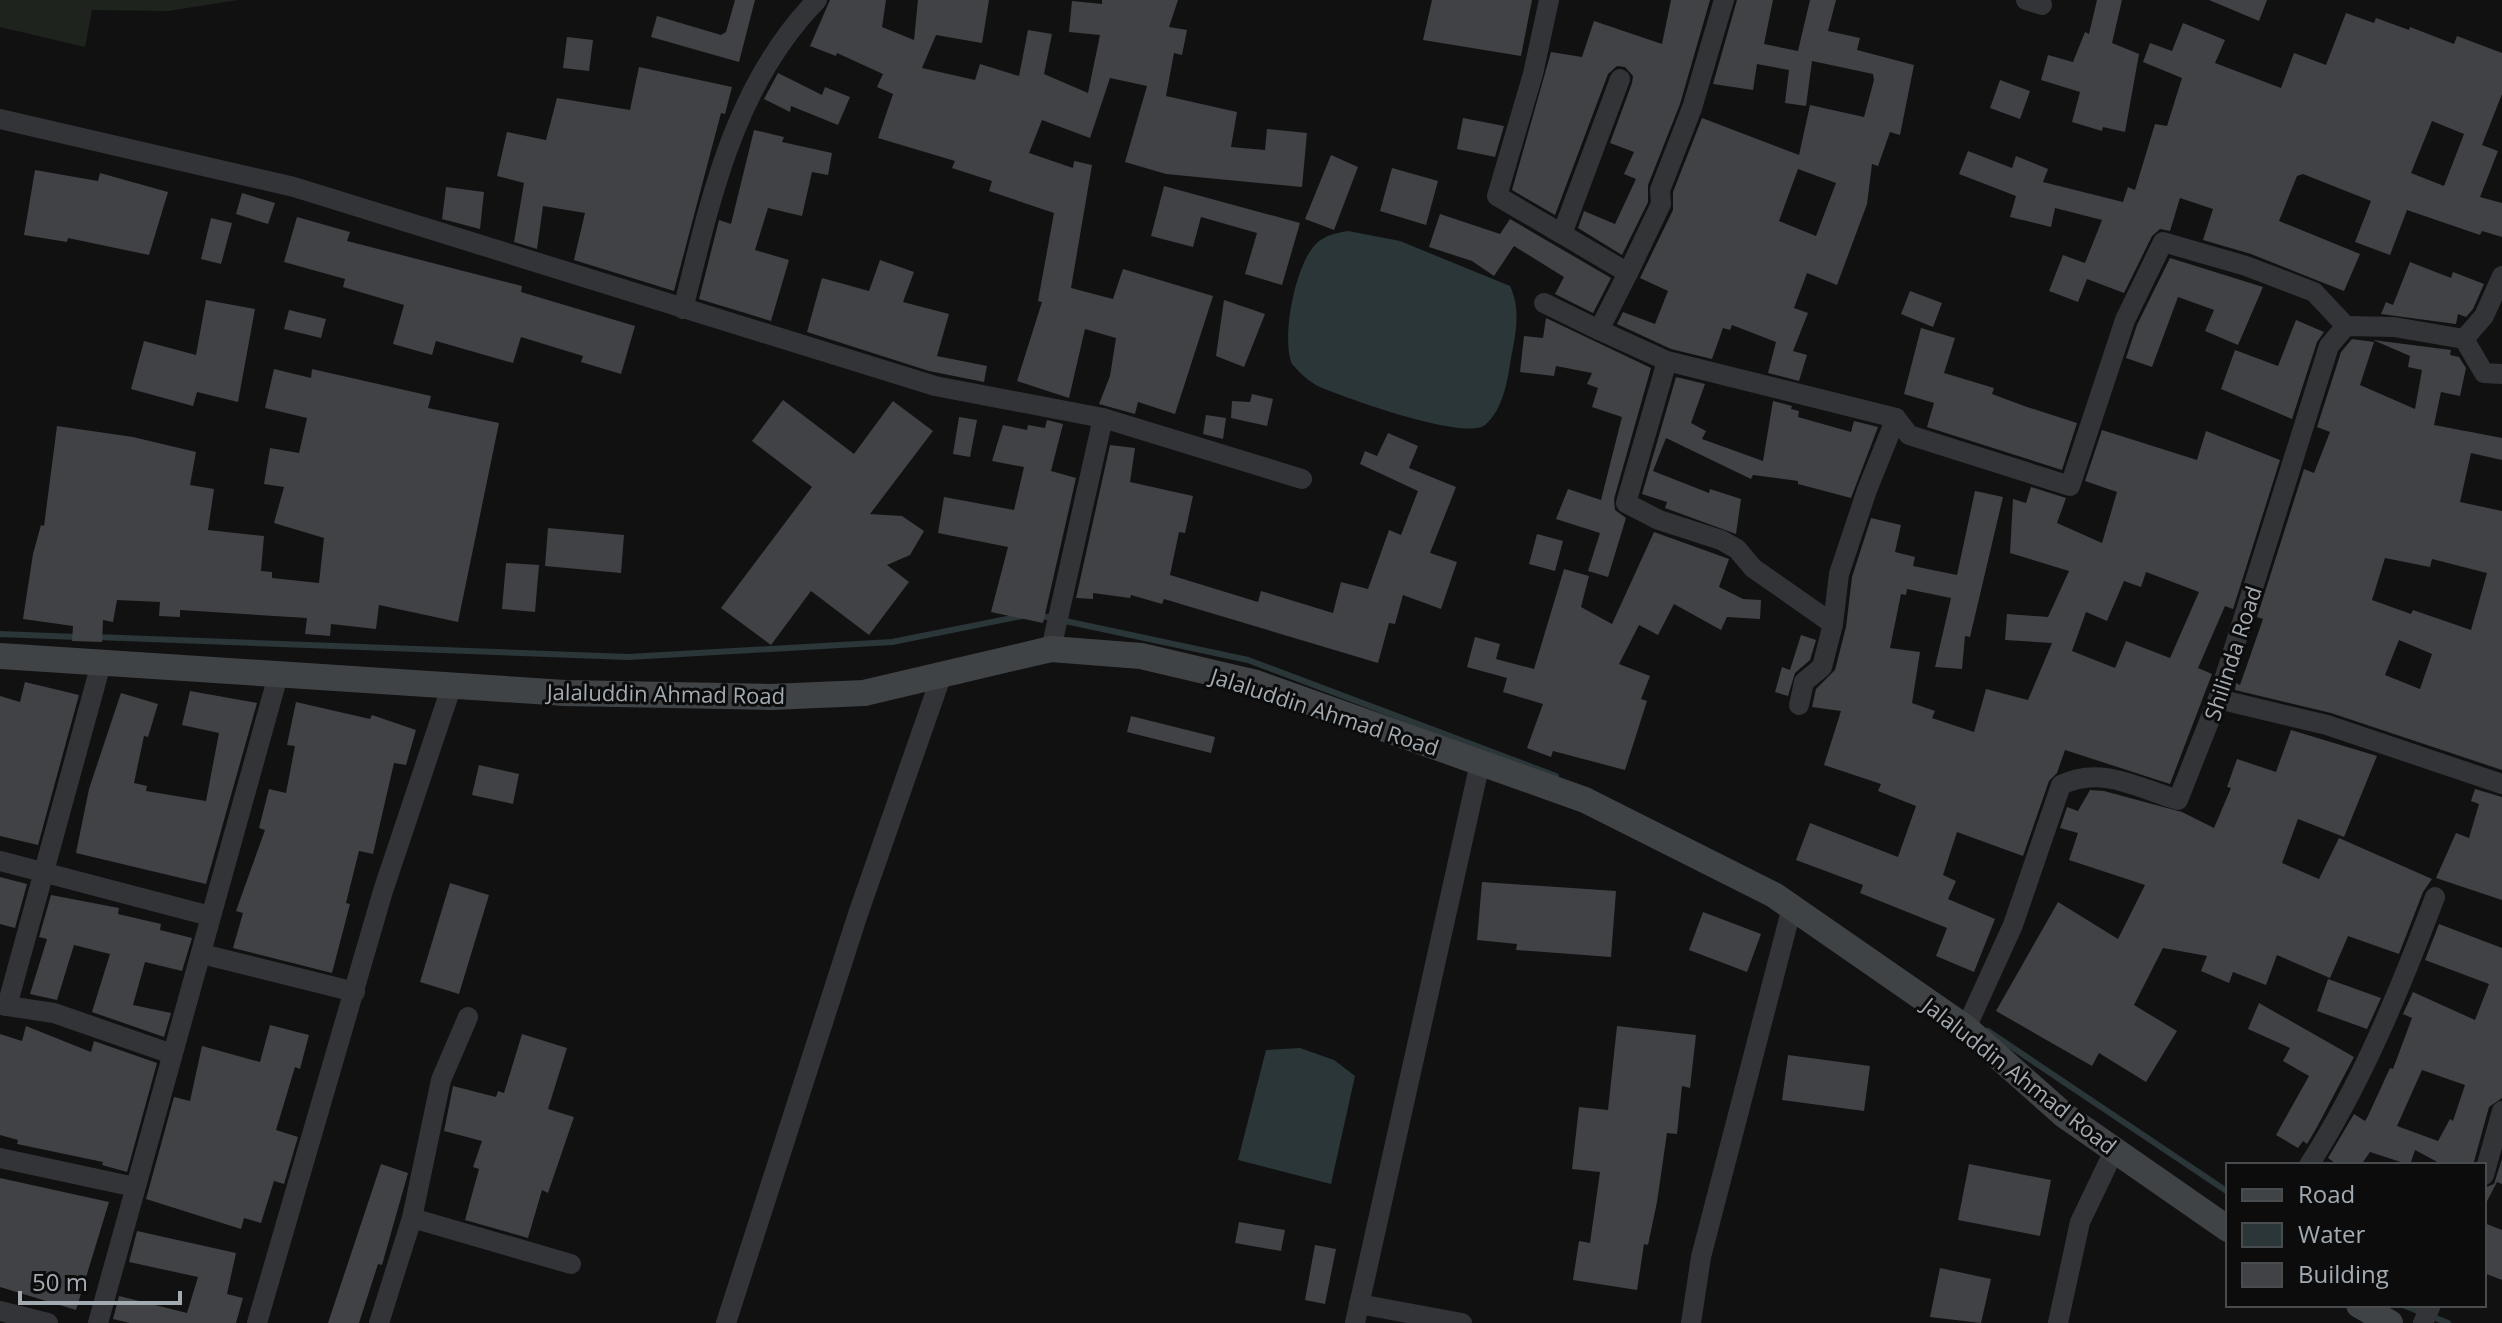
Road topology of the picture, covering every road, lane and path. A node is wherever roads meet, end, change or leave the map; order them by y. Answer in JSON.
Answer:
{"nodes":[{"id":1,"x":817,"y":0,"type":"edge"},
{"id":2,"x":1549,"y":0,"type":"edge"},
{"id":3,"x":1724,"y":0,"type":"edge"},
{"id":4,"x":1620,"y":79,"type":"dead end"},
{"id":5,"x":0,"y":119,"type":"edge"},
{"id":6,"x":1562,"y":234,"type":"junction"},
{"id":7,"x":1628,"y":273,"type":"junction"},
{"id":8,"x":2502,"y":276,"type":"edge"},
{"id":9,"x":1544,"y":303,"type":"dead end"},
{"id":10,"x":683,"y":309,"type":"junction"},
{"id":11,"x":2346,"y":326,"type":"junction"},
{"id":12,"x":1599,"y":330,"type":"junction"},
{"id":13,"x":2464,"y":339,"type":"junction"},
{"id":14,"x":1667,"y":361,"type":"junction"},
{"id":15,"x":2502,"y":374,"type":"edge"},
{"id":16,"x":1103,"y":418,"type":"junction"},
{"id":17,"x":1896,"y":418,"type":"junction"},
{"id":18,"x":1302,"y":479,"type":"dead end"},
{"id":19,"x":1833,"y":624,"type":"junction"},
{"id":20,"x":1051,"y":649,"type":"junction"},
{"id":21,"x":0,"y":656,"type":"edge"},
{"id":22,"x":102,"y":660,"type":"junction"},
{"id":23,"x":279,"y":672,"type":"junction"},
{"id":24,"x":942,"y":674,"type":"junction"},
{"id":25,"x":452,"y":685,"type":"junction"},
{"id":26,"x":2218,"y":699,"type":"junction"},
{"id":27,"x":1799,"y":705,"type":"dead end"},
{"id":28,"x":1480,"y":763,"type":"junction"},
{"id":29,"x":2502,"y":784,"type":"edge"},
{"id":30,"x":0,"y":861,"type":"edge"},
{"id":31,"x":47,"y":872,"type":"junction"},
{"id":32,"x":2435,"y":897,"type":"dead end"},
{"id":33,"x":1792,"y":907,"type":"junction"},
{"id":34,"x":210,"y":916,"type":"junction"},
{"id":35,"x":202,"y":954,"type":"junction"},
{"id":36,"x":355,"y":992,"type":"junction"},
{"id":37,"x":4,"y":1006,"type":"edge"},
{"id":38,"x":468,"y":1017,"type":"dead end"},
{"id":39,"x":1966,"y":1028,"type":"junction"},
{"id":40,"x":172,"y":1054,"type":"junction"},
{"id":41,"x":2502,"y":1111,"type":"edge"},
{"id":42,"x":2114,"y":1151,"type":"junction"},
{"id":43,"x":0,"y":1158,"type":"edge"},
{"id":44,"x":2310,"y":1163,"type":"edge"},
{"id":45,"x":2486,"y":1168,"type":"edge"},
{"id":46,"x":135,"y":1187,"type":"junction"},
{"id":47,"x":412,"y":1218,"type":"junction"},
{"id":48,"x":2226,"y":1228,"type":"edge"},
{"id":49,"x":571,"y":1264,"type":"dead end"},
{"id":50,"x":2362,"y":1307,"type":"edge"},
{"id":51,"x":0,"y":1311,"type":"edge"},
{"id":52,"x":1357,"y":1313,"type":"edge"},
{"id":53,"x":48,"y":1323,"type":"edge"},
{"id":54,"x":98,"y":1323,"type":"edge"},
{"id":55,"x":257,"y":1323,"type":"edge"},
{"id":56,"x":379,"y":1323,"type":"edge"},
{"id":57,"x":726,"y":1323,"type":"edge"},
{"id":58,"x":1462,"y":1323,"type":"edge"},
{"id":59,"x":1691,"y":1323,"type":"edge"},
{"id":60,"x":2058,"y":1323,"type":"edge"},
{"id":61,"x":2390,"y":1323,"type":"edge"}],
"edges":[{"from":1,"to":10,"type":"street"},
{"from":2,"to":6,"type":"street"},
{"from":3,"to":7,"type":"street"},
{"from":4,"to":6,"type":"street"},
{"from":5,"to":10,"type":"street"},
{"from":6,"to":7,"type":"street"},
{"from":7,"to":12,"type":"street"},
{"from":8,"to":13,"type":"street"},
{"from":9,"to":12,"type":"street"},
{"from":10,"to":16,"type":"street"},
{"from":11,"to":13,"type":"street"},
{"from":11,"to":17,"type":"street"},
{"from":11,"to":26,"type":"street","name":"Shilinda Road"},
{"from":12,"to":14,"type":"street"},
{"from":13,"to":15,"type":"street"},
{"from":14,"to":17,"type":"street"},
{"from":14,"to":19,"type":"street"},
{"from":16,"to":18,"type":"street"},
{"from":16,"to":20,"type":"street"},
{"from":17,"to":19,"type":"street"},
{"from":19,"to":27,"type":"street"},
{"from":20,"to":24,"type":"street","name":"Jalaluddin Ahmad Road"},
{"from":20,"to":28,"type":"street","name":"Jalaluddin Ahmad Road"},
{"from":21,"to":22,"type":"street","name":"Jalaluddin Ahmad Road"},
{"from":22,"to":23,"type":"street","name":"Jalaluddin Ahmad Road"},
{"from":22,"to":31,"type":"street"},
{"from":23,"to":25,"type":"street","name":"Jalaluddin Ahmad Road"},
{"from":23,"to":34,"type":"street"},
{"from":24,"to":25,"type":"street","name":"Jalaluddin Ahmad Road"},
{"from":24,"to":57,"type":"street"},
{"from":25,"to":36,"type":"street"},
{"from":26,"to":29,"type":"street"},
{"from":26,"to":39,"type":"street","name":"Shilinda Road"},
{"from":28,"to":33,"type":"street","name":"Jalaluddin Ahmad Road"},
{"from":28,"to":52,"type":"street"},
{"from":30,"to":31,"type":"street"},
{"from":31,"to":34,"type":"street"},
{"from":31,"to":37,"type":"street"},
{"from":32,"to":44,"type":"street"},
{"from":33,"to":39,"type":"street","name":"Jalaluddin Ahmad Road"},
{"from":33,"to":59,"type":"street"},
{"from":34,"to":35,"type":"street"},
{"from":35,"to":36,"type":"street"},
{"from":35,"to":40,"type":"street"},
{"from":36,"to":55,"type":"street"},
{"from":37,"to":40,"type":"street"},
{"from":38,"to":47,"type":"street"},
{"from":39,"to":42,"type":"street","name":"Jalaluddin Ahmad Road"},
{"from":40,"to":46,"type":"street"},
{"from":41,"to":45,"type":"street"},
{"from":42,"to":48,"type":"street","name":"Jalaluddin Ahmad Road"},
{"from":42,"to":60,"type":"street"},
{"from":43,"to":46,"type":"street"},
{"from":46,"to":54,"type":"street"},
{"from":47,"to":49,"type":"street"},
{"from":47,"to":56,"type":"street"},
{"from":50,"to":61,"type":"street"},
{"from":51,"to":53,"type":"street"},
{"from":52,"to":58,"type":"street"}]}
